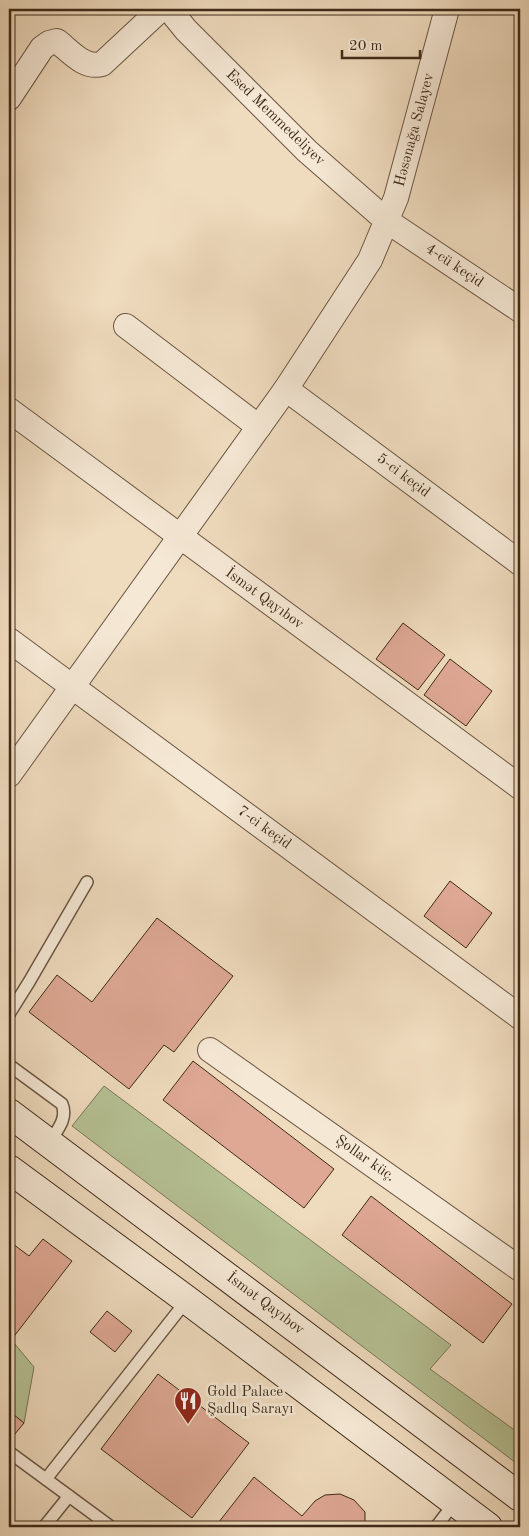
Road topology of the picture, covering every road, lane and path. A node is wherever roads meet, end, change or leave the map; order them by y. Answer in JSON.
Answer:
{"nodes":[{"id":1,"x":161,"y":9,"type":"edge"},
{"id":2,"x":169,"y":9,"type":"edge"},
{"id":3,"x":447,"y":9,"type":"edge"},
{"id":4,"x":9,"y":98,"type":"edge"},
{"id":5,"x":388,"y":221,"type":"junction"},
{"id":6,"x":520,"y":310,"type":"edge"},
{"id":7,"x":126,"y":326,"type":"dead end"},
{"id":8,"x":286,"y":389,"type":"junction"},
{"id":9,"x":9,"y":410,"type":"edge"},
{"id":10,"x":259,"y":427,"type":"junction"},
{"id":11,"x":180,"y":538,"type":"junction"},
{"id":12,"x":520,"y":563,"type":"edge"},
{"id":13,"x":9,"y":640,"type":"edge"},
{"id":14,"x":73,"y":688,"type":"junction"},
{"id":15,"x":9,"y":775,"type":"edge"},
{"id":16,"x":520,"y":787,"type":"edge"},
{"id":17,"x":86,"y":882,"type":"dead end"},
{"id":18,"x":9,"y":1014,"type":"edge"},
{"id":19,"x":520,"y":1017,"type":"edge"},
{"id":20,"x":210,"y":1050,"type":"dead end"},
{"id":21,"x":9,"y":1065,"type":"edge"},
{"id":22,"x":9,"y":1113,"type":"edge"},
{"id":23,"x":49,"y":1142,"type":"junction"},
{"id":24,"x":9,"y":1170,"type":"edge"},
{"id":25,"x":213,"y":1266,"type":"junction"},
{"id":26,"x":520,"y":1269,"type":"edge"},
{"id":27,"x":186,"y":1300,"type":"junction"},
{"id":28,"x":9,"y":1452,"type":"edge"},
{"id":29,"x":46,"y":1479,"type":"junction"},
{"id":30,"x":69,"y":1496,"type":"junction"},
{"id":31,"x":520,"y":1497,"type":"edge"},
{"id":32,"x":455,"y":1502,"type":"junction"},
{"id":33,"x":44,"y":1527,"type":"edge"},
{"id":34,"x":111,"y":1527,"type":"edge"},
{"id":35,"x":436,"y":1527,"type":"edge"},
{"id":36,"x":488,"y":1527,"type":"edge"}],
"edges":[{"from":1,"to":4,"type":"street"},
{"from":2,"to":5,"type":"street","name":"Esed Memmedeliyev"},
{"from":3,"to":5,"type":"street","name":"Həsənağa Salayev"},
{"from":5,"to":6,"type":"street","name":"4-cü keçid"},
{"from":5,"to":8,"type":"street","name":"Həsənağa Salayev"},
{"from":7,"to":10,"type":"street"},
{"from":8,"to":10,"type":"street","name":"Həsənağa Salayev"},
{"from":8,"to":12,"type":"street","name":"5-ci keçid"},
{"from":9,"to":11,"type":"street","name":"İsmət Qayıbov"},
{"from":10,"to":11,"type":"street","name":"Həsənağa Salayev"},
{"from":11,"to":14,"type":"street","name":"Həsənağa Salayev"},
{"from":11,"to":16,"type":"street","name":"İsmət Qayıbov"},
{"from":13,"to":14,"type":"street","name":"7-ci keçid"},
{"from":14,"to":15,"type":"street","name":"Həsənağa Salayev"},
{"from":14,"to":19,"type":"street","name":"7-ci keçid"},
{"from":17,"to":18,"type":"lane"},
{"from":20,"to":26,"type":"street","name":"Şollar küç."},
{"from":21,"to":23,"type":"lane"},
{"from":22,"to":23,"type":"street","name":"İsmət Qayıbov"},
{"from":23,"to":25,"type":"street","name":"İsmət Qayıbov"},
{"from":24,"to":27,"type":"street"},
{"from":25,"to":27,"type":"street"},
{"from":25,"to":31,"type":"street","name":"İsmət Qayıbov"},
{"from":27,"to":29,"type":"lane"},
{"from":27,"to":32,"type":"street"},
{"from":28,"to":29,"type":"lane"},
{"from":29,"to":30,"type":"lane"},
{"from":30,"to":33,"type":"lane"},
{"from":30,"to":34,"type":"lane"},
{"from":32,"to":35,"type":"lane"},
{"from":32,"to":36,"type":"street"}]}
